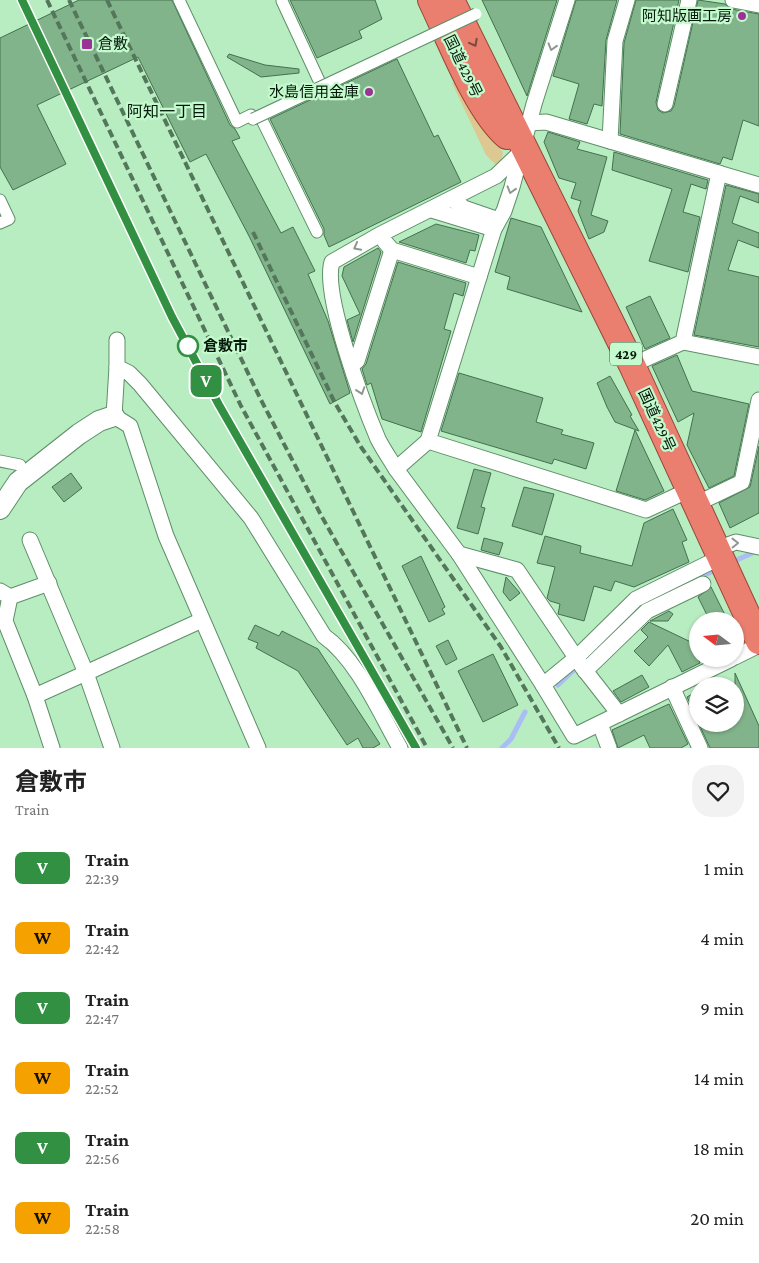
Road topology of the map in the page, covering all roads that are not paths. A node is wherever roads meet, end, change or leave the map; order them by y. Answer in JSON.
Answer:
{"nodes":[{"id":1,"x":179,"y":0,"type":"edge"},
{"id":2,"x":431,"y":0,"type":"edge"},
{"id":3,"x":451,"y":0,"type":"edge"},
{"id":4,"x":567,"y":0,"type":"edge"},
{"id":5,"x":627,"y":0,"type":"edge"},
{"id":6,"x":689,"y":0,"type":"edge"},
{"id":7,"x":733,"y":0,"type":"edge"},
{"id":8,"x":282,"y":1,"type":"edge"},
{"id":9,"x":759,"y":5,"type":"edge"},
{"id":10,"x":476,"y":14,"type":"dead end"},
{"id":11,"x":321,"y":86,"type":"junction"},
{"id":12,"x":665,"y":104,"type":"dead end"},
{"id":13,"x":260,"y":116,"type":"junction"},
{"id":14,"x":529,"y":123,"type":"junction"},
{"id":15,"x":610,"y":141,"type":"junction"},
{"id":16,"x":523,"y":149,"type":"junction"},
{"id":17,"x":719,"y":173,"type":"junction"},
{"id":18,"x":759,"y":184,"type":"edge"},
{"id":19,"x":452,"y":199,"type":"junction"},
{"id":20,"x":0,"y":200,"type":"edge"},
{"id":21,"x":432,"y":210,"type":"junction"},
{"id":22,"x":0,"y":223,"type":"edge"},
{"id":23,"x":496,"y":224,"type":"junction"},
{"id":24,"x":317,"y":232,"type":"dead end"},
{"id":25,"x":379,"y":235,"type":"junction"},
{"id":26,"x":392,"y":250,"type":"junction"},
{"id":27,"x":479,"y":276,"type":"junction"},
{"id":28,"x":118,"y":340,"type":"dead end"},
{"id":29,"x":683,"y":342,"type":"junction"},
{"id":30,"x":759,"y":357,"type":"edge"},
{"id":31,"x":352,"y":365,"type":"junction"},
{"id":32,"x":632,"y":365,"type":"junction"},
{"id":33,"x":117,"y":367,"type":"junction"},
{"id":34,"x":759,"y":400,"type":"edge"},
{"id":35,"x":114,"y":416,"type":"junction"},
{"id":36,"x":428,"y":441,"type":"junction"},
{"id":37,"x":0,"y":461,"type":"edge"},
{"id":38,"x":396,"y":469,"type":"junction"},
{"id":39,"x":13,"y":476,"type":"edge"},
{"id":40,"x":692,"y":497,"type":"junction"},
{"id":41,"x":0,"y":509,"type":"edge"},
{"id":42,"x":30,"y":540,"type":"dead end"},
{"id":43,"x":757,"y":546,"type":"edge"},
{"id":44,"x":459,"y":554,"type":"junction"},
{"id":45,"x":722,"y":560,"type":"junction"},
{"id":46,"x":49,"y":583,"type":"junction"},
{"id":47,"x":702,"y":584,"type":"dead end"},
{"id":48,"x":5,"y":594,"type":"edge"},
{"id":49,"x":202,"y":620,"type":"junction"},
{"id":50,"x":759,"y":640,"type":"edge"},
{"id":51,"x":759,"y":646,"type":"edge"},
{"id":52,"x":744,"y":653,"type":"edge"},
{"id":53,"x":580,"y":664,"type":"junction"},
{"id":54,"x":712,"y":668,"type":"edge"},
{"id":55,"x":86,"y":673,"type":"junction"},
{"id":56,"x":543,"y":685,"type":"junction"},
{"id":57,"x":672,"y":687,"type":"junction"},
{"id":58,"x":35,"y":696,"type":"junction"},
{"id":59,"x":619,"y":714,"type":"junction"},
{"id":60,"x":600,"y":724,"type":"junction"},
{"id":61,"x":578,"y":742,"type":"edge"},
{"id":62,"x":52,"y":748,"type":"edge"},
{"id":63,"x":112,"y":748,"type":"edge"},
{"id":64,"x":258,"y":748,"type":"edge"},
{"id":65,"x":400,"y":748,"type":"edge"},
{"id":66,"x":609,"y":748,"type":"edge"},
{"id":67,"x":700,"y":748,"type":"edge"}],
"edges":[{"from":1,"to":13,"type":"street"},
{"from":2,"to":16,"type":"highway","name":"国道429号","number":"429"},
{"from":3,"to":16,"type":"highway","name":"国道429号","number":"429","one_way":true},
{"from":4,"to":14,"type":"street","one_way":true},
{"from":5,"to":15,"type":"street"},
{"from":6,"to":12,"type":"street"},
{"from":7,"to":9,"type":"street"},
{"from":8,"to":11,"type":"street"},
{"from":10,"to":11,"type":"street","bridge":true},
{"from":11,"to":13,"type":"street","bridge":true},
{"from":13,"to":24,"type":"street"},
{"from":14,"to":15,"type":"street"},
{"from":14,"to":16,"type":"street"},
{"from":15,"to":17,"type":"street"},
{"from":16,"to":19,"type":"street"},
{"from":16,"to":23,"type":"street","one_way":true},
{"from":16,"to":32,"type":"highway","name":"国道429号","number":"429"},
{"from":17,"to":18,"type":"street"},
{"from":17,"to":29,"type":"street"},
{"from":19,"to":21,"type":"street"},
{"from":19,"to":23,"type":"street"},
{"from":20,"to":22,"type":"street"},
{"from":21,"to":23,"type":"street"},
{"from":21,"to":25,"type":"street"},
{"from":23,"to":27,"type":"street"},
{"from":25,"to":26,"type":"street"},
{"from":25,"to":31,"type":"street","one_way":true},
{"from":26,"to":27,"type":"street"},
{"from":26,"to":31,"type":"street"},
{"from":27,"to":36,"type":"street"},
{"from":28,"to":33,"type":"street"},
{"from":29,"to":30,"type":"street"},
{"from":29,"to":32,"type":"street"},
{"from":31,"to":38,"type":"street","one_way":true},
{"from":32,"to":40,"type":"highway","name":"国道429号","number":"429"},
{"from":33,"to":35,"type":"street"},
{"from":33,"to":65,"type":"street"},
{"from":34,"to":40,"type":"street"},
{"from":35,"to":39,"type":"street"},
{"from":35,"to":49,"type":"street"},
{"from":36,"to":38,"type":"street"},
{"from":36,"to":40,"type":"street"},
{"from":37,"to":39,"type":"street"},
{"from":38,"to":44,"type":"street"},
{"from":39,"to":41,"type":"street"},
{"from":40,"to":45,"type":"highway","name":"国道429号","number":"429"},
{"from":42,"to":46,"type":"street"},
{"from":45,"to":43,"type":"street","one_way":true},
{"from":44,"to":53,"type":"street"},
{"from":44,"to":56,"type":"street"},
{"from":45,"to":50,"type":"highway","name":"国道429号","number":"429"},
{"from":45,"to":53,"type":"street"},
{"from":46,"to":48,"type":"street"},
{"from":46,"to":55,"type":"street"},
{"from":47,"to":53,"type":"street"},
{"from":48,"to":58,"type":"street"},
{"from":49,"to":55,"type":"street"},
{"from":49,"to":64,"type":"street"},
{"from":51,"to":52,"type":"street"},
{"from":53,"to":56,"type":"street"},
{"from":53,"to":59,"type":"street"},
{"from":54,"to":57,"type":"street"},
{"from":55,"to":58,"type":"street"},
{"from":55,"to":63,"type":"street"},
{"from":56,"to":61,"type":"street"},
{"from":57,"to":59,"type":"street"},
{"from":57,"to":67,"type":"street"},
{"from":58,"to":62,"type":"street"},
{"from":59,"to":60,"type":"street"},
{"from":60,"to":61,"type":"street"},
{"from":60,"to":66,"type":"street"}]}
